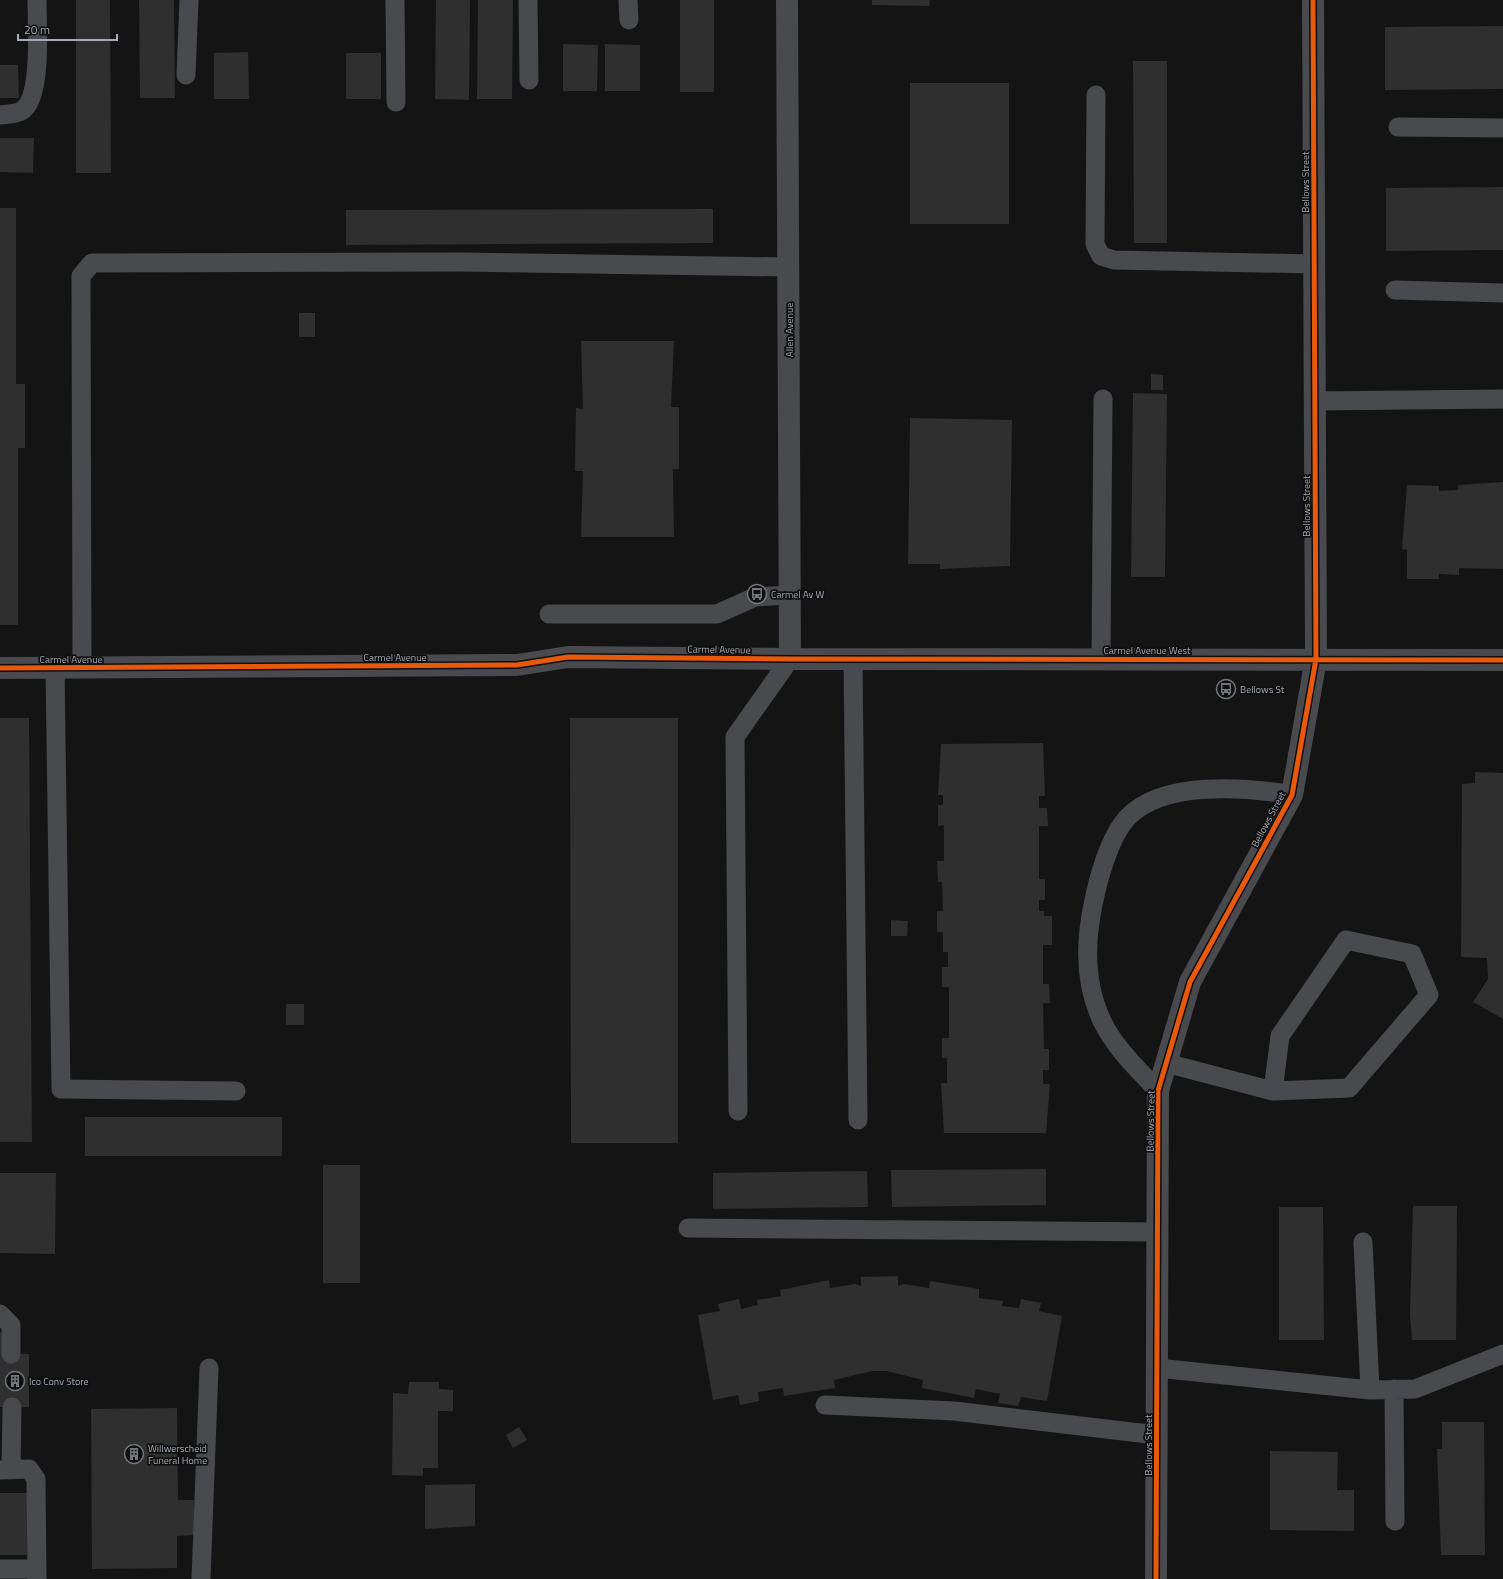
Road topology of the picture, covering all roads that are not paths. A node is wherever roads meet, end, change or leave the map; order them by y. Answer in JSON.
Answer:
{"nodes":[{"id":1,"x":37,"y":0,"type":"edge"},
{"id":2,"x":189,"y":0,"type":"edge"},
{"id":3,"x":395,"y":0,"type":"edge"},
{"id":4,"x":528,"y":0,"type":"edge"},
{"id":5,"x":628,"y":0,"type":"edge"},
{"id":6,"x":787,"y":0,"type":"edge"},
{"id":7,"x":1313,"y":0,"type":"edge"},
{"id":8,"x":628,"y":20,"type":"dead end"},
{"id":9,"x":186,"y":75,"type":"dead end"},
{"id":10,"x":529,"y":80,"type":"dead end"},
{"id":11,"x":1096,"y":95,"type":"dead end"},
{"id":12,"x":396,"y":102,"type":"dead end"},
{"id":13,"x":0,"y":116,"type":"edge"},
{"id":14,"x":1398,"y":127,"type":"dead end"},
{"id":15,"x":1503,"y":128,"type":"edge"},
{"id":16,"x":1314,"y":264,"type":"junction"},
{"id":17,"x":788,"y":267,"type":"junction"},
{"id":18,"x":1395,"y":290,"type":"dead end"},
{"id":19,"x":1503,"y":293,"type":"edge"},
{"id":20,"x":1103,"y":399,"type":"dead end"},
{"id":21,"x":1503,"y":399,"type":"edge"},
{"id":22,"x":1314,"y":401,"type":"junction"},
{"id":23,"x":790,"y":595,"type":"junction"},
{"id":24,"x":549,"y":614,"type":"dead end"},
{"id":25,"x":1101,"y":658,"type":"junction"},
{"id":26,"x":1316,"y":658,"type":"junction"},
{"id":27,"x":790,"y":659,"type":"junction"},
{"id":28,"x":853,"y":659,"type":"junction"},
{"id":29,"x":1503,"y":660,"type":"edge"},
{"id":30,"x":0,"y":668,"type":"edge"},
{"id":31,"x":55,"y":668,"type":"junction"},
{"id":32,"x":82,"y":668,"type":"junction"},
{"id":33,"x":1292,"y":795,"type":"junction"},
{"id":34,"x":1166,"y":1063,"type":"junction"},
{"id":35,"x":236,"y":1091,"type":"dead end"},
{"id":36,"x":1158,"y":1091,"type":"junction"},
{"id":37,"x":1273,"y":1091,"type":"junction"},
{"id":38,"x":738,"y":1111,"type":"dead end"},
{"id":39,"x":858,"y":1120,"type":"dead end"},
{"id":40,"x":688,"y":1228,"type":"dead end"},
{"id":41,"x":1158,"y":1232,"type":"junction"},
{"id":42,"x":1363,"y":1242,"type":"dead end"},
{"id":43,"x":0,"y":1314,"type":"edge"},
{"id":44,"x":11,"y":1354,"type":"dead end"},
{"id":45,"x":1503,"y":1354,"type":"edge"},
{"id":46,"x":209,"y":1368,"type":"dead end"},
{"id":47,"x":1157,"y":1368,"type":"junction"},
{"id":48,"x":1394,"y":1389,"type":"junction"},
{"id":49,"x":1370,"y":1390,"type":"junction"},
{"id":50,"x":824,"y":1405,"type":"dead end"},
{"id":51,"x":12,"y":1408,"type":"dead end"},
{"id":52,"x":1157,"y":1435,"type":"junction"},
{"id":53,"x":5,"y":1469,"type":"edge"},
{"id":54,"x":1395,"y":1521,"type":"dead end"},
{"id":55,"x":1,"y":1565,"type":"edge"},
{"id":56,"x":37,"y":1574,"type":"edge"},
{"id":57,"x":201,"y":1579,"type":"edge"},
{"id":58,"x":1156,"y":1579,"type":"edge"}],
"edges":[{"from":1,"to":13,"type":"lane"},
{"from":2,"to":9,"type":"lane"},
{"from":3,"to":12,"type":"lane"},
{"from":4,"to":10,"type":"lane"},
{"from":5,"to":8,"type":"lane"},
{"from":6,"to":17,"type":"street","name":"Allen Avenue"},
{"from":7,"to":16,"type":"street","name":"Bellows Street"},
{"from":11,"to":16,"type":"lane"},
{"from":14,"to":15,"type":"lane"},
{"from":16,"to":22,"type":"street","name":"Bellows Street"},
{"from":17,"to":23,"type":"street","name":"Allen Avenue"},
{"from":17,"to":32,"type":"lane"},
{"from":18,"to":19,"type":"lane"},
{"from":20,"to":25,"type":"lane"},
{"from":21,"to":22,"type":"lane"},
{"from":22,"to":26,"type":"street","name":"Bellows Street"},
{"from":23,"to":24,"type":"lane"},
{"from":23,"to":27,"type":"street","name":"Allen Avenue"},
{"from":25,"to":26,"type":"street","name":"Carmel Avenue West"},
{"from":25,"to":28,"type":"street","name":"Carmel Avenue West"},
{"from":26,"to":29,"type":"street","name":"Carmel Avenue West"},
{"from":26,"to":33,"type":"street","name":"Bellows Street"},
{"from":27,"to":28,"type":"street","name":"Carmel Avenue West"},
{"from":27,"to":32,"type":"street","name":"Carmel Avenue"},
{"from":27,"to":38,"type":"lane"},
{"from":28,"to":39,"type":"lane"},
{"from":30,"to":31,"type":"street","name":"Carmel Avenue"},
{"from":31,"to":32,"type":"street","name":"Carmel Avenue"},
{"from":31,"to":35,"type":"lane"},
{"from":33,"to":34,"type":"street","name":"Bellows Street"},
{"from":33,"to":36,"type":"lane"},
{"from":34,"to":36,"type":"street","name":"Bellows Street"},
{"from":34,"to":37,"type":"lane"},
{"from":36,"to":41,"type":"street","name":"Bellows Street"},
{"from":37,"to":37,"type":"lane"},
{"from":40,"to":41,"type":"lane"},
{"from":41,"to":47,"type":"street","name":"Bellows Street"},
{"from":42,"to":49,"type":"lane"},
{"from":43,"to":44,"type":"lane"},
{"from":45,"to":48,"type":"lane"},
{"from":46,"to":57,"type":"lane"},
{"from":47,"to":49,"type":"lane"},
{"from":47,"to":52,"type":"street","name":"Bellows Street"},
{"from":48,"to":49,"type":"lane"},
{"from":48,"to":54,"type":"lane"},
{"from":50,"to":52,"type":"lane"},
{"from":51,"to":53,"type":"lane"},
{"from":52,"to":58,"type":"street","name":"Bellows Street"},
{"from":53,"to":56,"type":"lane"},
{"from":55,"to":56,"type":"lane"}]}
